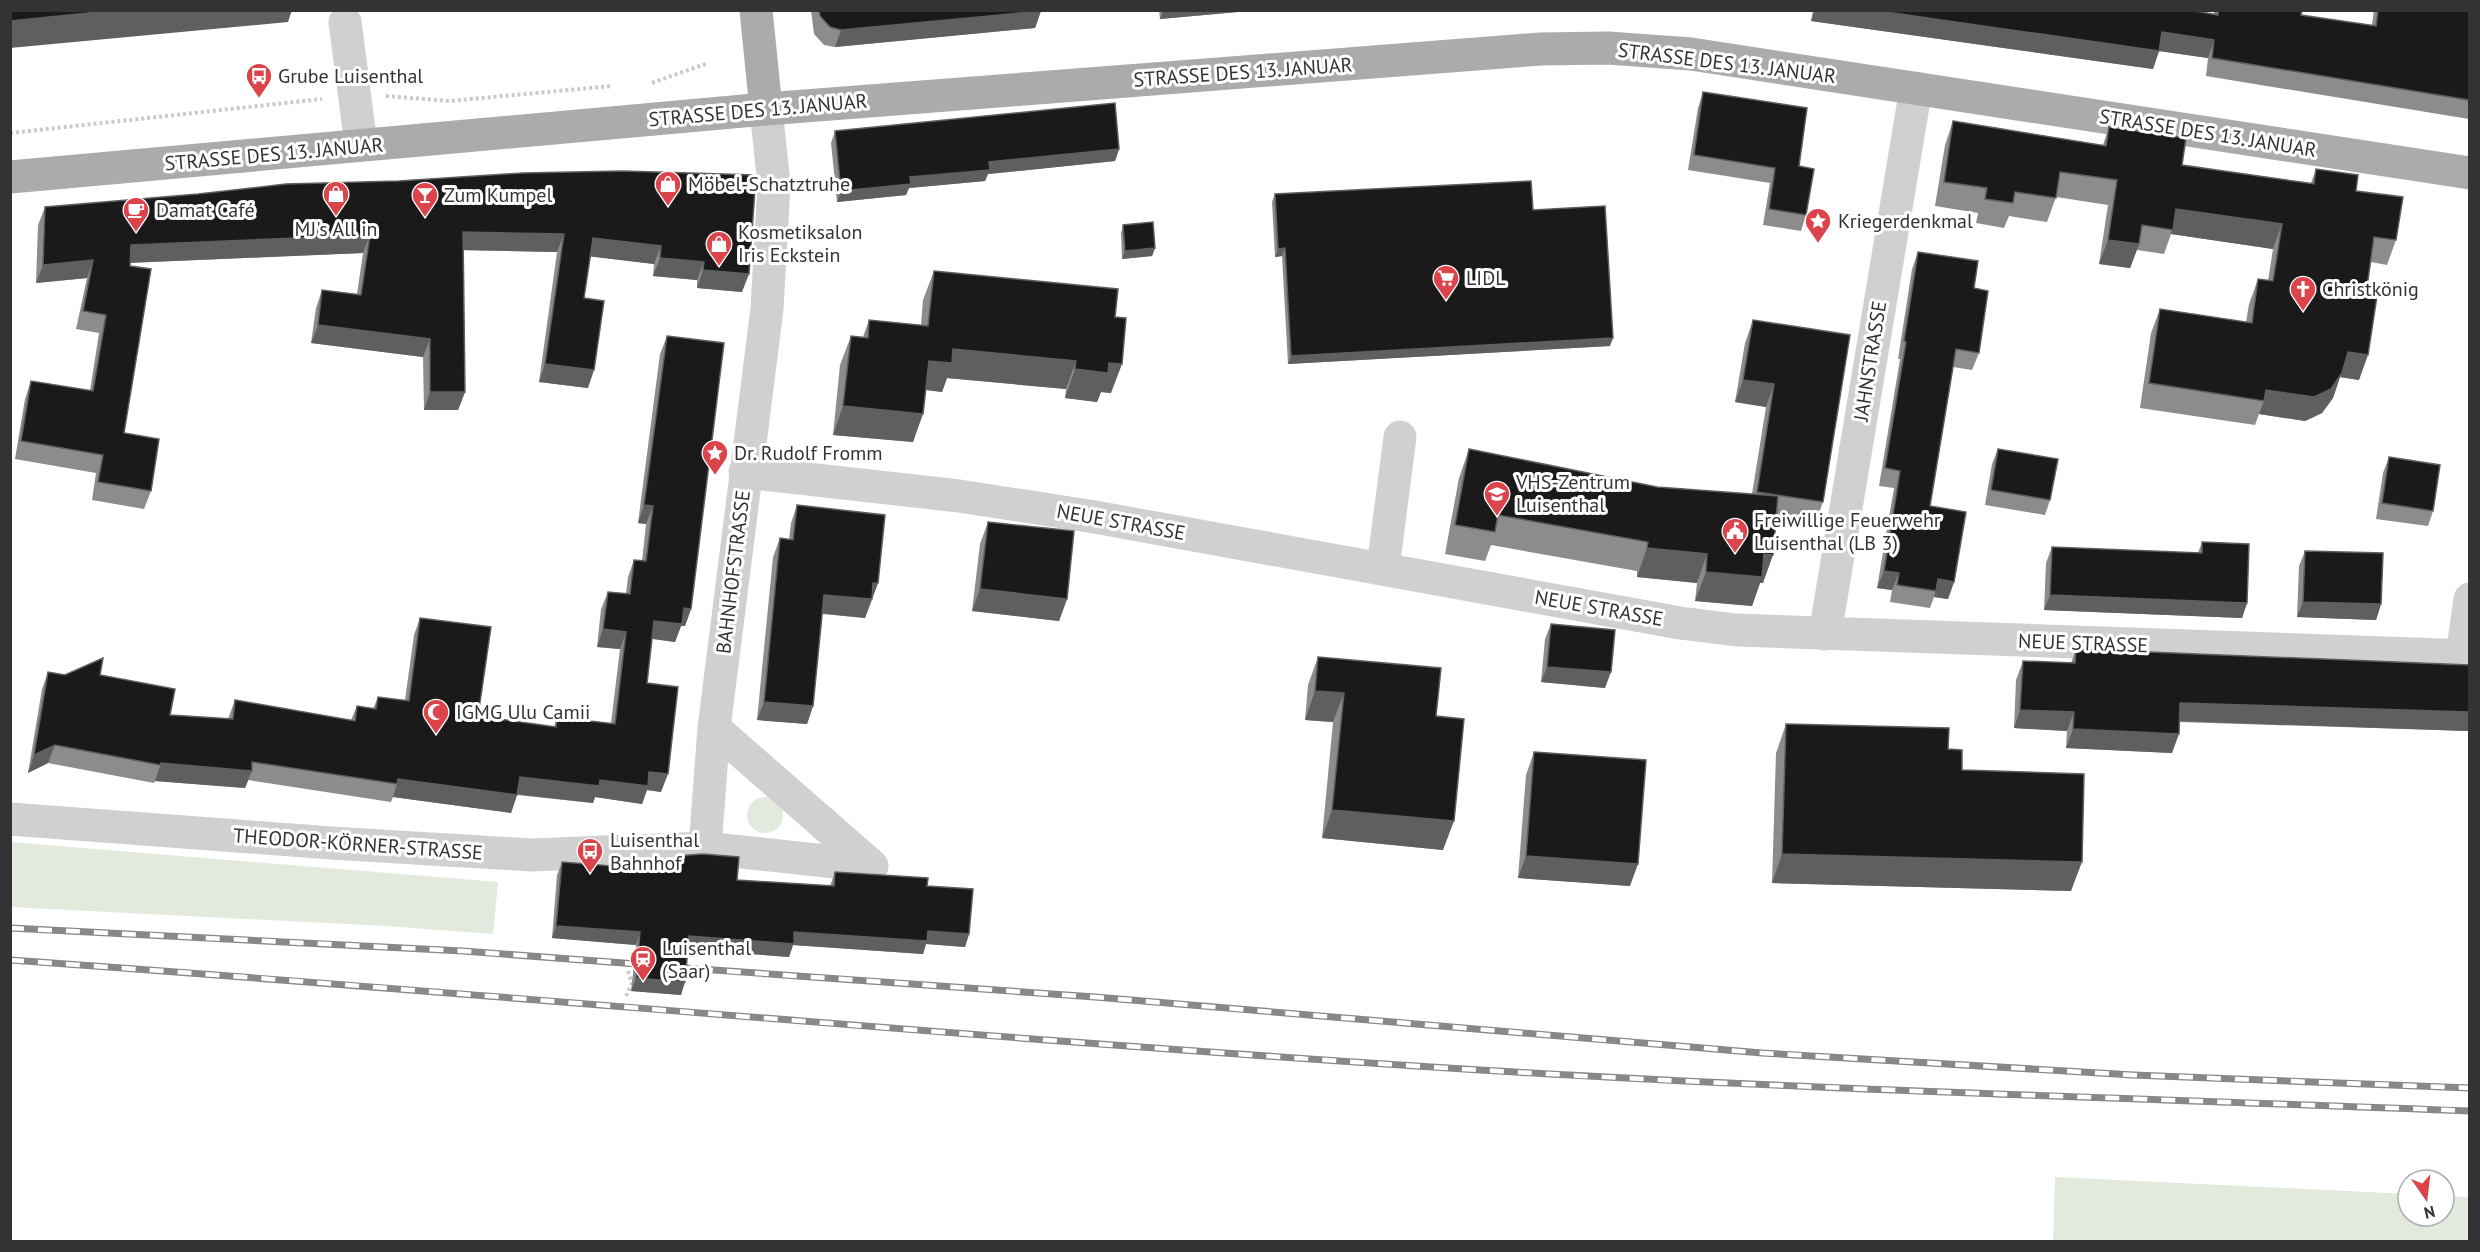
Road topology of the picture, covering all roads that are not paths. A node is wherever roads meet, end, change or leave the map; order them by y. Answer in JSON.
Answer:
{"nodes":[{"id":1,"x":756,"y":10,"type":"edge"},
{"id":2,"x":345,"y":22,"type":"dead end"},
{"id":3,"x":1916,"y":88,"type":"junction"},
{"id":4,"x":766,"y":109,"type":"junction"},
{"id":5,"x":361,"y":146,"type":"junction"},
{"id":6,"x":2469,"y":173,"type":"edge"},
{"id":7,"x":10,"y":177,"type":"edge"},
{"id":8,"x":1400,"y":437,"type":"dead end"},
{"id":9,"x":745,"y":472,"type":"junction"},
{"id":10,"x":1383,"y":568,"type":"junction"},
{"id":11,"x":2469,"y":600,"type":"edge"},
{"id":12,"x":1825,"y":634,"type":"junction"},
{"id":13,"x":2466,"y":656,"type":"edge"},
{"id":14,"x":714,"y":728,"type":"junction"},
{"id":15,"x":10,"y":819,"type":"edge"},
{"id":16,"x":705,"y":848,"type":"junction"}],
"edges":[{"from":1,"to":4,"type":"main road","name":"BAHNHOFSTRASSE"},
{"from":2,"to":5,"type":"street"},
{"from":3,"to":4,"type":"main road","name":"STRASSE DES 13. JANUAR"},
{"from":3,"to":6,"type":"main road","name":"STRASSE DES 13. JANUAR"},
{"from":3,"to":12,"type":"street","name":"JAHNSTRASSE"},
{"from":4,"to":5,"type":"main road","name":"STRASSE DES 13. JANUAR"},
{"from":4,"to":9,"type":"street","name":"BAHNHOFSTRASSE"},
{"from":5,"to":7,"type":"main road","name":"STRASSE DES 13. JANUAR"},
{"from":8,"to":10,"type":"street"},
{"from":9,"to":10,"type":"street","name":"NEUE STRASSE"},
{"from":9,"to":14,"type":"street","name":"BAHNHOFSTRASSE"},
{"from":10,"to":12,"type":"street","name":"NEUE STRASSE"},
{"from":11,"to":13,"type":"street","name":"NEUE STRASSE"},
{"from":12,"to":13,"type":"street","name":"NEUE STRASSE"},
{"from":14,"to":16,"type":"street","name":"BAHNHOFSTRASSE"},
{"from":14,"to":16,"type":"street","name":"THEODOR-KÖRNER-STRASSE"},
{"from":15,"to":16,"type":"street","name":"THEODOR-KÖRNER-STRASSE"}]}
